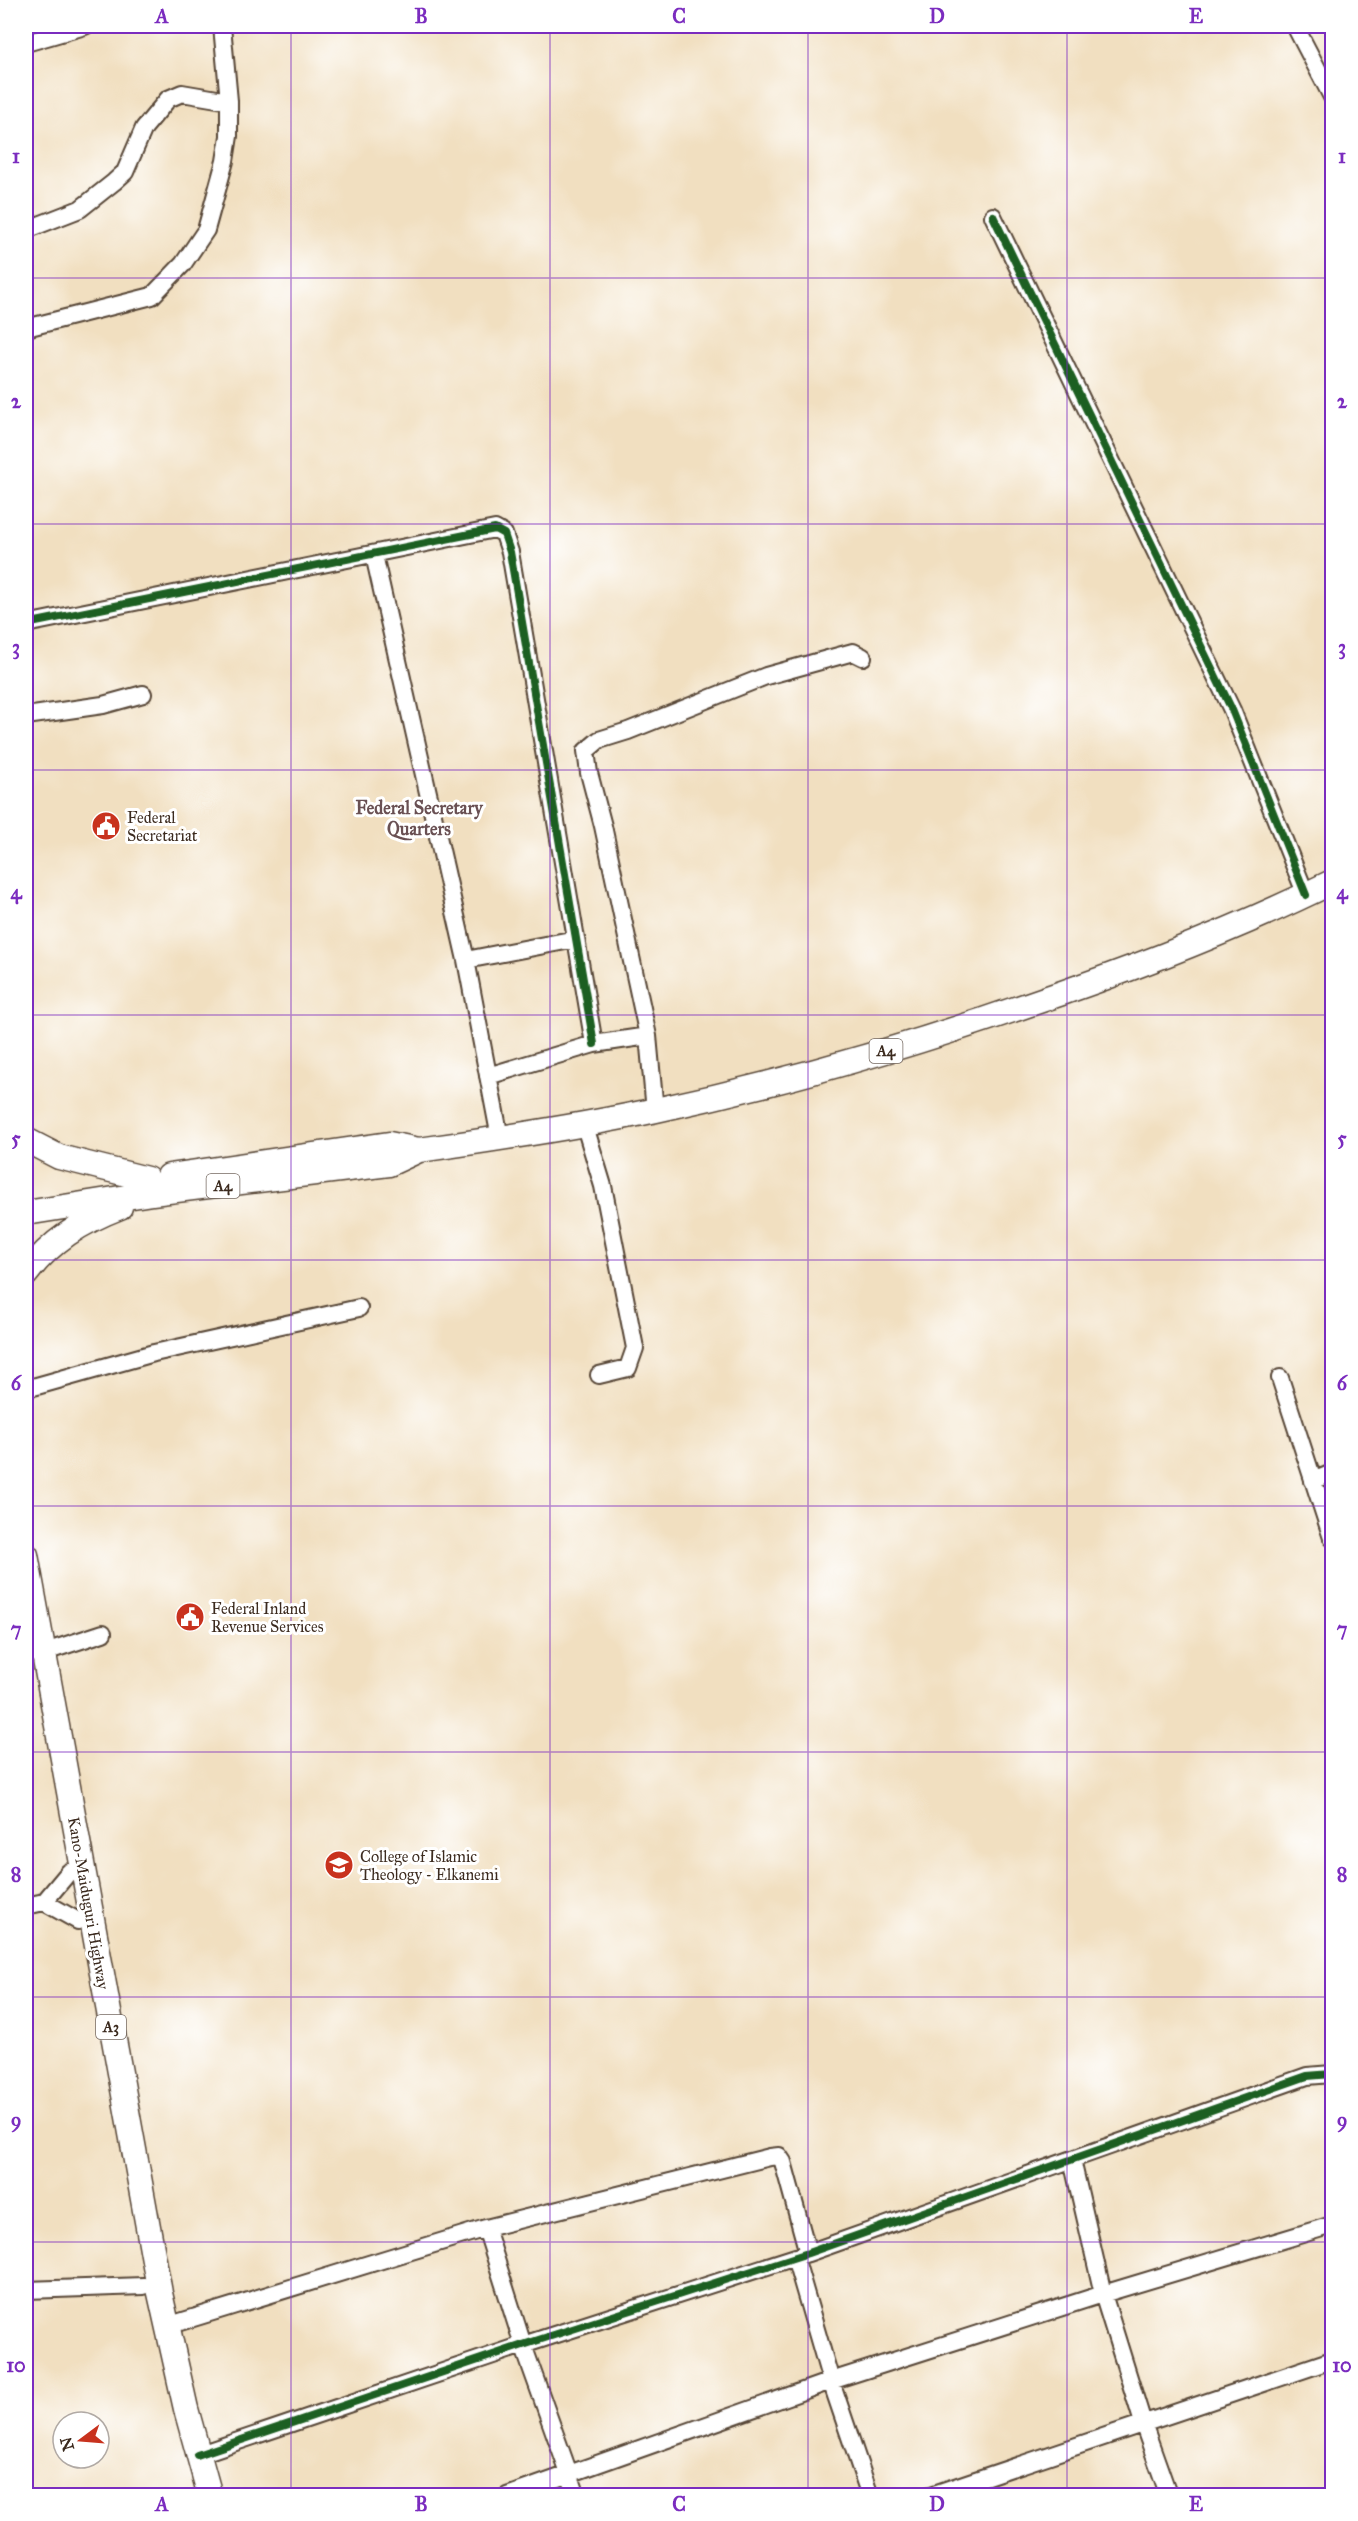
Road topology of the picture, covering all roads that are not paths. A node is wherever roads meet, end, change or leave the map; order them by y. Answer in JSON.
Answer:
{"nodes":[{"id":1,"x":85,"y":26,"type":"edge"},
{"id":2,"x":222,"y":26,"type":"edge"},
{"id":3,"x":1295,"y":26,"type":"edge"},
{"id":4,"x":26,"y":43,"type":"edge"},
{"id":5,"x":1327,"y":76,"type":"edge"},
{"id":6,"x":1332,"y":97,"type":"edge"},
{"id":7,"x":229,"y":101,"type":"junction"},
{"id":8,"x":993,"y":216,"type":"dead end"},
{"id":9,"x":26,"y":230,"type":"edge"},
{"id":10,"x":26,"y":328,"type":"edge"},
{"id":11,"x":374,"y":555,"type":"junction"},
{"id":12,"x":26,"y":624,"type":"edge"},
{"id":13,"x":863,"y":657,"type":"dead end"},
{"id":14,"x":143,"y":694,"type":"dead end"},
{"id":15,"x":26,"y":716,"type":"edge"},
{"id":16,"x":1332,"y":882,"type":"edge"},
{"id":17,"x":1306,"y":895,"type":"junction"},
{"id":18,"x":576,"y":939,"type":"junction"},
{"id":19,"x":465,"y":960,"type":"junction"},
{"id":20,"x":648,"y":1036,"type":"junction"},
{"id":21,"x":594,"y":1044,"type":"junction"},
{"id":22,"x":488,"y":1076,"type":"junction"},
{"id":23,"x":655,"y":1111,"type":"junction"},
{"id":24,"x":584,"y":1123,"type":"junction"},
{"id":25,"x":500,"y":1138,"type":"junction"},
{"id":26,"x":26,"y":1140,"type":"edge"},
{"id":27,"x":150,"y":1186,"type":"junction"},
{"id":28,"x":26,"y":1198,"type":"edge"},
{"id":29,"x":26,"y":1213,"type":"edge"},
{"id":30,"x":26,"y":1274,"type":"edge"},
{"id":31,"x":359,"y":1308,"type":"dead end"},
{"id":32,"x":599,"y":1375,"type":"dead end"},
{"id":33,"x":1280,"y":1378,"type":"dead end"},
{"id":34,"x":26,"y":1389,"type":"edge"},
{"id":35,"x":1332,"y":1473,"type":"edge"},
{"id":36,"x":1313,"y":1480,"type":"junction"},
{"id":37,"x":1331,"y":1528,"type":"edge"},
{"id":38,"x":26,"y":1555,"type":"edge"},
{"id":39,"x":26,"y":1625,"type":"edge"},
{"id":40,"x":103,"y":1633,"type":"dead end"},
{"id":41,"x":45,"y":1652,"type":"junction"},
{"id":42,"x":69,"y":1872,"type":"junction"},
{"id":43,"x":44,"y":1902,"type":"junction"},
{"id":44,"x":26,"y":1906,"type":"edge"},
{"id":45,"x":78,"y":1921,"type":"junction"},
{"id":46,"x":1332,"y":2074,"type":"edge"},
{"id":47,"x":1072,"y":2160,"type":"junction"},
{"id":48,"x":1332,"y":2226,"type":"edge"},
{"id":49,"x":486,"y":2228,"type":"junction"},
{"id":50,"x":801,"y":2255,"type":"junction"},
{"id":51,"x":144,"y":2286,"type":"junction"},
{"id":52,"x":26,"y":2290,"type":"edge"},
{"id":53,"x":1102,"y":2294,"type":"junction"},
{"id":54,"x":167,"y":2326,"type":"junction"},
{"id":55,"x":523,"y":2345,"type":"junction"},
{"id":56,"x":1332,"y":2360,"type":"edge"},
{"id":57,"x":831,"y":2381,"type":"junction"},
{"id":58,"x":1143,"y":2423,"type":"junction"},
{"id":59,"x":198,"y":2455,"type":"junction"},
{"id":60,"x":570,"y":2474,"type":"junction"},
{"id":61,"x":197,"y":2496,"type":"edge"},
{"id":62,"x":210,"y":2496,"type":"edge"},
{"id":63,"x":507,"y":2496,"type":"edge"},
{"id":64,"x":577,"y":2496,"type":"edge"},
{"id":65,"x":870,"y":2496,"type":"edge"},
{"id":66,"x":928,"y":2496,"type":"edge"},
{"id":67,"x":1169,"y":2496,"type":"edge"}],
"edges":[{"from":1,"to":4,"type":"street"},
{"from":2,"to":7,"type":"street"},
{"from":3,"to":5,"type":"street"},
{"from":5,"to":6,"type":"street"},
{"from":7,"to":9,"type":"street"},
{"from":7,"to":10,"type":"street"},
{"from":8,"to":17,"type":"street"},
{"from":11,"to":12,"type":"street"},
{"from":11,"to":18,"type":"street"},
{"from":11,"to":19,"type":"street"},
{"from":13,"to":20,"type":"street"},
{"from":14,"to":15,"type":"street"},
{"from":16,"to":17,"type":"highway","number":"A4"},
{"from":17,"to":23,"type":"highway","number":"A4"},
{"from":18,"to":19,"type":"street"},
{"from":18,"to":21,"type":"street"},
{"from":19,"to":22,"type":"street"},
{"from":20,"to":21,"type":"street"},
{"from":20,"to":23,"type":"street"},
{"from":21,"to":22,"type":"street"},
{"from":22,"to":25,"type":"street"},
{"from":23,"to":24,"type":"highway","number":"A4"},
{"from":24,"to":25,"type":"highway","number":"A4"},
{"from":24,"to":32,"type":"street"},
{"from":25,"to":27,"type":"highway","number":"A4"},
{"from":26,"to":27,"type":"highway"},
{"from":27,"to":28,"type":"highway","number":"A4"},
{"from":27,"to":29,"type":"highway","number":"A4"},
{"from":27,"to":30,"type":"highway"},
{"from":31,"to":34,"type":"street"},
{"from":33,"to":36,"type":"street"},
{"from":35,"to":36,"type":"street"},
{"from":36,"to":37,"type":"street"},
{"from":38,"to":41,"type":"highway","name":"Kano-Maiduguri Highway","number":"A3"},
{"from":39,"to":42,"type":"highway","name":"Kano-Maiduguri Highway","number":"A3"},
{"from":40,"to":41,"type":"street"},
{"from":41,"to":54,"type":"highway","name":"Kano-Maiduguri Highway","number":"A3"},
{"from":42,"to":43,"type":"street"},
{"from":42,"to":45,"type":"highway","name":"Kano-Maiduguri Highway","number":"A3"},
{"from":43,"to":44,"type":"street"},
{"from":43,"to":45,"type":"street"},
{"from":45,"to":51,"type":"highway","name":"Kano-Maiduguri Highway","number":"A3"},
{"from":46,"to":47,"type":"street"},
{"from":47,"to":50,"type":"street"},
{"from":47,"to":53,"type":"street"},
{"from":48,"to":53,"type":"street"},
{"from":49,"to":50,"type":"street"},
{"from":49,"to":54,"type":"street"},
{"from":49,"to":55,"type":"street"},
{"from":50,"to":55,"type":"street"},
{"from":50,"to":57,"type":"street"},
{"from":51,"to":52,"type":"street"},
{"from":51,"to":61,"type":"highway","name":"Kano-Maiduguri Highway","number":"A3"},
{"from":53,"to":57,"type":"street"},
{"from":53,"to":58,"type":"street"},
{"from":54,"to":59,"type":"highway","name":"Kano-Maiduguri Highway","number":"A3"},
{"from":55,"to":59,"type":"street"},
{"from":55,"to":60,"type":"street"},
{"from":56,"to":58,"type":"street"},
{"from":57,"to":60,"type":"street"},
{"from":57,"to":65,"type":"street"},
{"from":58,"to":66,"type":"street"},
{"from":58,"to":67,"type":"street"},
{"from":59,"to":62,"type":"highway","name":"Kano-Maiduguri Highway","number":"A3"},
{"from":60,"to":63,"type":"street"},
{"from":60,"to":64,"type":"street"}]}
